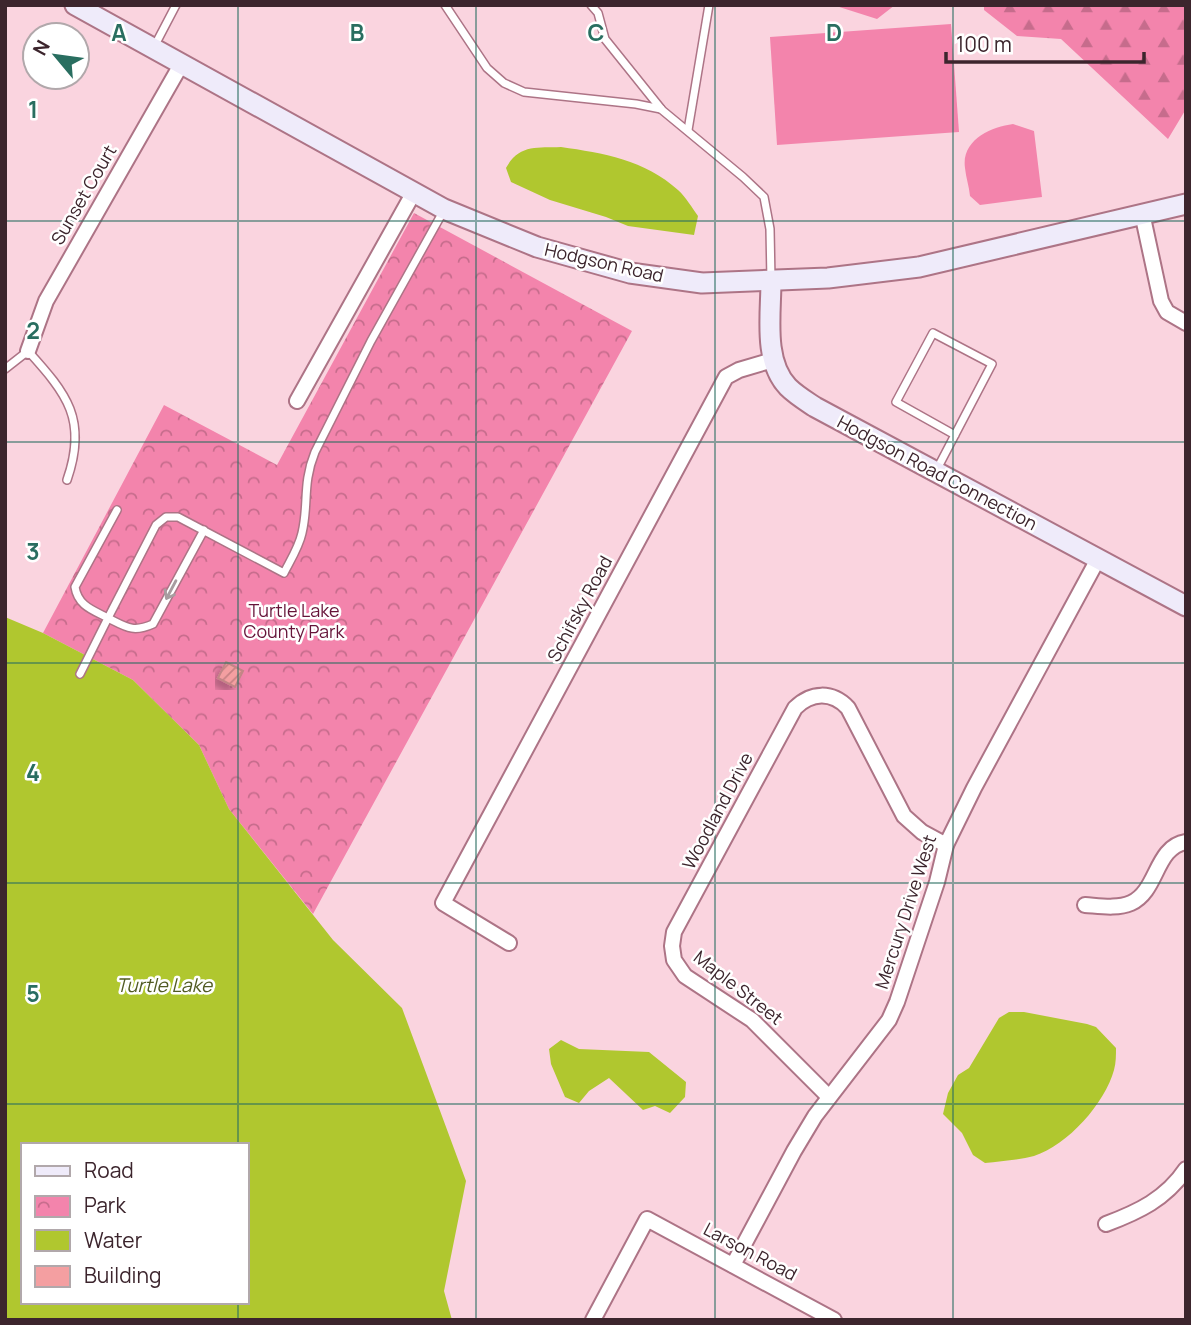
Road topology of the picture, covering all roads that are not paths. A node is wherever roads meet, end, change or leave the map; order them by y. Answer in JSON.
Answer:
{"nodes":[{"id":1,"x":75,"y":5,"type":"edge"},
{"id":2,"x":176,"y":5,"type":"edge"},
{"id":3,"x":445,"y":5,"type":"edge"},
{"id":4,"x":592,"y":5,"type":"edge"},
{"id":5,"x":709,"y":5,"type":"edge"},
{"id":6,"x":154,"y":47,"type":"junction"},
{"id":7,"x":182,"y":63,"type":"junction"},
{"id":8,"x":662,"y":110,"type":"junction"},
{"id":9,"x":688,"y":130,"type":"junction"},
{"id":10,"x":414,"y":192,"type":"junction"},
{"id":11,"x":1186,"y":204,"type":"edge"},
{"id":12,"x":444,"y":209,"type":"junction"},
{"id":13,"x":1142,"y":213,"type":"junction"},
{"id":14,"x":771,"y":281,"type":"junction"},
{"id":15,"x":1186,"y":323,"type":"edge"},
{"id":16,"x":28,"y":351,"type":"junction"},
{"id":17,"x":773,"y":360,"type":"junction"},
{"id":18,"x":5,"y":369,"type":"edge"},
{"id":19,"x":297,"y":401,"type":"dead end"},
{"id":20,"x":955,"y":435,"type":"junction"},
{"id":21,"x":935,"y":472,"type":"junction"},
{"id":22,"x":67,"y":480,"type":"dead end"},
{"id":23,"x":117,"y":510,"type":"dead end"},
{"id":24,"x":204,"y":530,"type":"junction"},
{"id":25,"x":1098,"y":559,"type":"junction"},
{"id":26,"x":1186,"y":606,"type":"edge"},
{"id":27,"x":108,"y":618,"type":"junction"},
{"id":28,"x":80,"y":674,"type":"dead end"},
{"id":29,"x":1186,"y":842,"type":"edge"},
{"id":30,"x":946,"y":845,"type":"junction"},
{"id":31,"x":1086,"y":905,"type":"dead end"},
{"id":32,"x":674,"y":932,"type":"joint"},
{"id":33,"x":509,"y":943,"type":"dead end"},
{"id":34,"x":829,"y":1097,"type":"junction"},
{"id":35,"x":1186,"y":1169,"type":"edge"},
{"id":36,"x":1106,"y":1224,"type":"dead end"},
{"id":37,"x":733,"y":1265,"type":"junction"},
{"id":38,"x":593,"y":1320,"type":"edge"},
{"id":39,"x":834,"y":1320,"type":"edge"}],
"edges":[{"from":1,"to":6,"type":"main road","name":"Hodgson Road"},
{"from":2,"to":6,"type":"lane"},
{"from":3,"to":8,"type":"lane"},
{"from":4,"to":8,"type":"lane"},
{"from":5,"to":9,"type":"lane"},
{"from":6,"to":7,"type":"main road","name":"Hodgson Road"},
{"from":7,"to":10,"type":"main road","name":"Hodgson Road"},
{"from":7,"to":16,"type":"street","name":"Sunset Court"},
{"from":8,"to":9,"type":"lane"},
{"from":9,"to":14,"type":"lane"},
{"from":10,"to":12,"type":"main road","name":"Hodgson Road"},
{"from":10,"to":19,"type":"street"},
{"from":11,"to":13,"type":"main road","name":"Hodgson Road"},
{"from":12,"to":14,"type":"main road","name":"Hodgson Road"},
{"from":12,"to":24,"type":"lane"},
{"from":13,"to":14,"type":"main road","name":"Hodgson Road"},
{"from":13,"to":15,"type":"street"},
{"from":14,"to":17,"type":"main road","name":"Hodgson Road Connection"},
{"from":16,"to":18,"type":"lane"},
{"from":16,"to":22,"type":"lane"},
{"from":17,"to":21,"type":"main road","name":"Hodgson Road Connection"},
{"from":17,"to":33,"type":"street","name":"Schifsky Road"},
{"from":20,"to":20,"type":"lane"},
{"from":20,"to":21,"type":"lane"},
{"from":21,"to":25,"type":"main road","name":"Hodgson Road Connection"},
{"from":23,"to":27,"type":"lane"},
{"from":24,"to":27,"type":"lane","one_way":true},
{"from":24,"to":27,"type":"lane"},
{"from":25,"to":26,"type":"main road","name":"Hodgson Road Connection"},
{"from":25,"to":30,"type":"street","name":"Mercury Drive West"},
{"from":27,"to":28,"type":"lane"},
{"from":29,"to":31,"type":"street"},
{"from":30,"to":32,"type":"street","name":"Woodland Drive"},
{"from":30,"to":34,"type":"street","name":"Mercury Drive West"},
{"from":32,"to":34,"type":"street","name":"Maple Street"},
{"from":34,"to":37,"type":"street","name":"Mercury Drive West"},
{"from":35,"to":36,"type":"street"},
{"from":37,"to":38,"type":"street","name":"Larson Road"},
{"from":37,"to":39,"type":"street","name":"Larson Road"}]}
